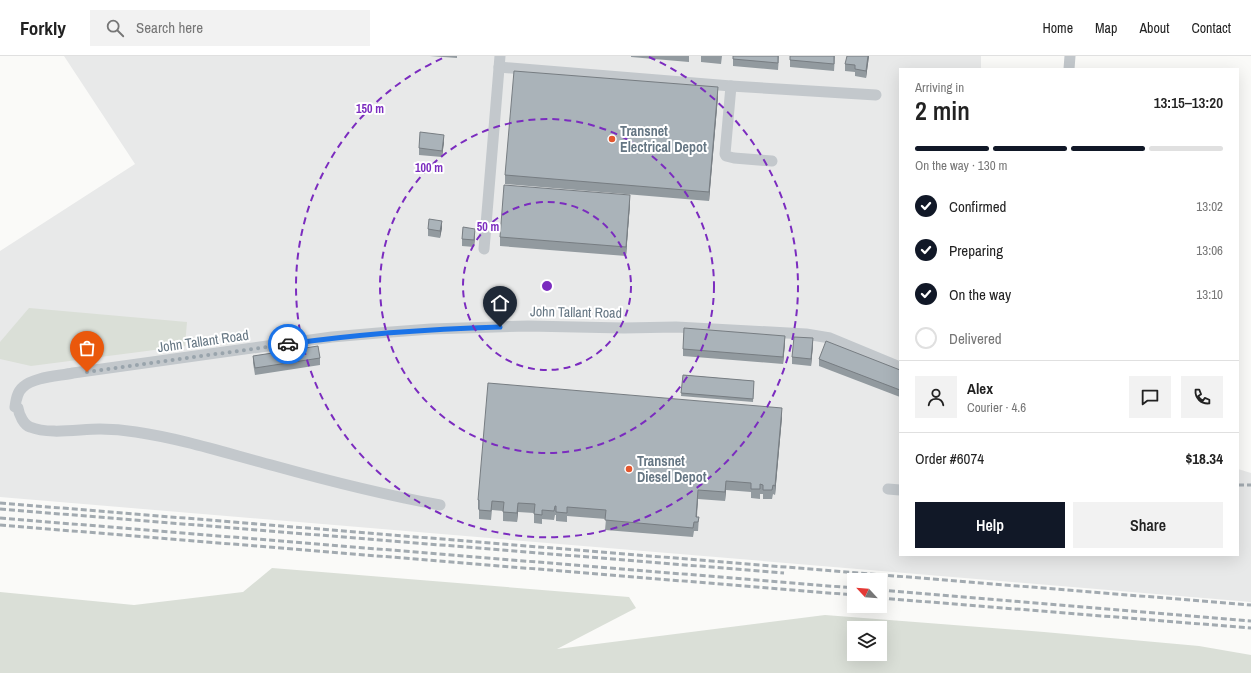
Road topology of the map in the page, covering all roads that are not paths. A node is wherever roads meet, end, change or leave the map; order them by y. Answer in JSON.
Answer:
{"nodes":[{"id":1,"x":1075,"y":56,"type":"edge"},
{"id":2,"x":500,"y":61,"type":"edge"},
{"id":3,"x":1069,"y":64,"type":"edge"},
{"id":4,"x":731,"y":86,"type":"junction"},
{"id":5,"x":876,"y":95,"type":"dead end"},
{"id":6,"x":772,"y":161,"type":"dead end"},
{"id":7,"x":484,"y":249,"type":"dead end"},
{"id":8,"x":899,"y":367,"type":"edge"},
{"id":9,"x":888,"y":489,"type":"dead end"},
{"id":10,"x":899,"y":490,"type":"edge"},
{"id":11,"x":440,"y":505,"type":"dead end"}],
"edges":[{"from":1,"to":3,"type":"lane"},
{"from":2,"to":4,"type":"lane"},
{"from":2,"to":7,"type":"lane"},
{"from":4,"to":5,"type":"lane"},
{"from":4,"to":6,"type":"lane"},
{"from":8,"to":11,"type":"lane","name":"John Tallant Road"},
{"from":9,"to":10,"type":"lane"}]}
